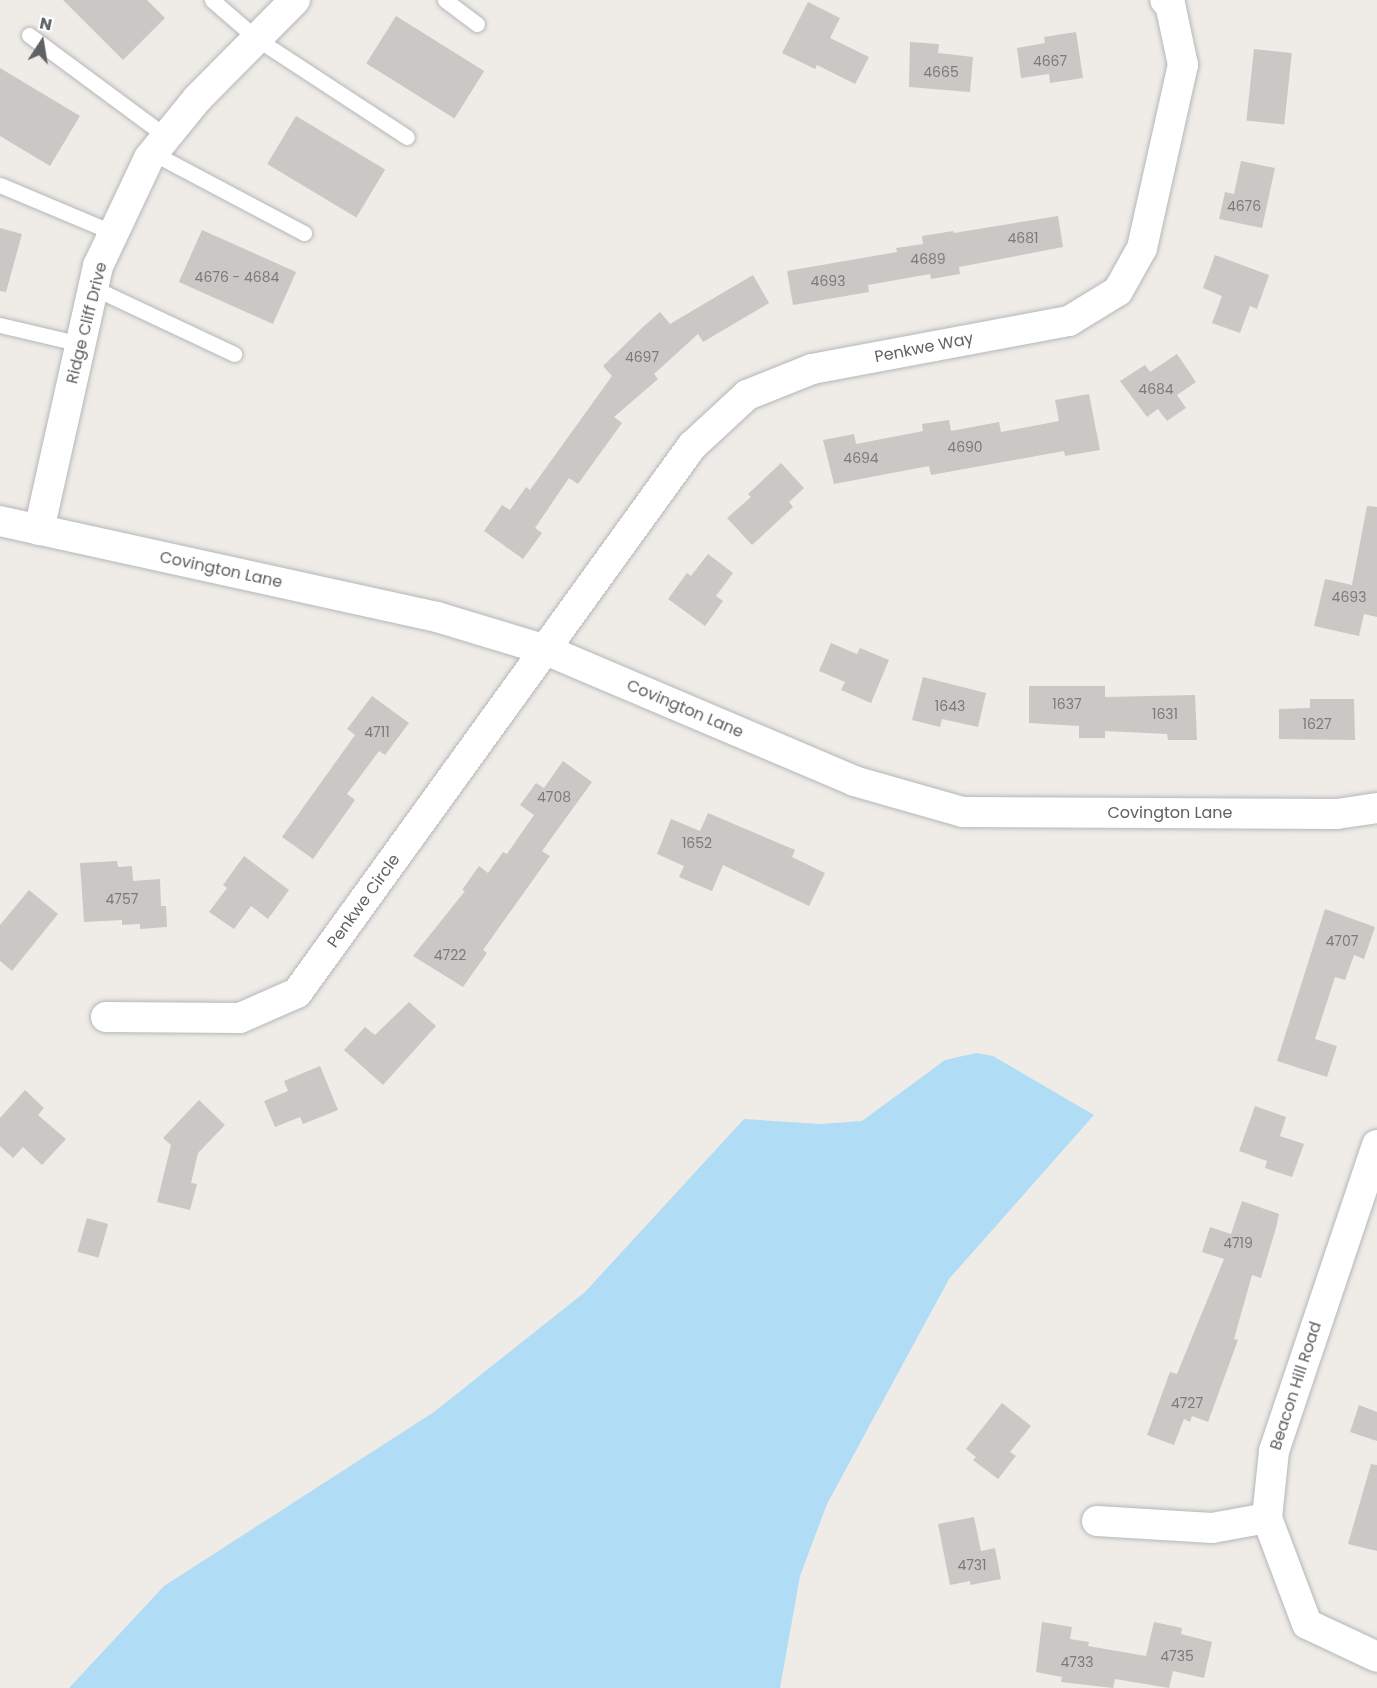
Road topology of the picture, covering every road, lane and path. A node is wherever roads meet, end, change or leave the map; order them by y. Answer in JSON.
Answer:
{"nodes":[{"id":1,"x":213,"y":0,"type":"edge"},
{"id":2,"x":295,"y":0,"type":"edge"},
{"id":3,"x":445,"y":0,"type":"edge"},
{"id":4,"x":1165,"y":0,"type":"edge"},
{"id":5,"x":477,"y":24,"type":"dead end"},
{"id":6,"x":29,"y":35,"type":"dead end"},
{"id":7,"x":257,"y":39,"type":"junction"},
{"id":8,"x":406,"y":137,"type":"dead end"},
{"id":9,"x":160,"y":145,"type":"junction"},
{"id":10,"x":0,"y":185,"type":"edge"},
{"id":11,"x":114,"y":233,"type":"junction"},
{"id":12,"x":304,"y":234,"type":"dead end"},
{"id":13,"x":94,"y":288,"type":"junction"},
{"id":14,"x":0,"y":325,"type":"edge"},
{"id":15,"x":81,"y":344,"type":"junction"},
{"id":16,"x":234,"y":354,"type":"dead end"},
{"id":17,"x":0,"y":521,"type":"edge"},
{"id":18,"x":39,"y":530,"type":"junction"},
{"id":19,"x":546,"y":650,"type":"junction"},
{"id":20,"x":1377,"y":808,"type":"edge"},
{"id":21,"x":106,"y":1017,"type":"dead end"},
{"id":22,"x":1377,"y":1145,"type":"edge"},
{"id":23,"x":1268,"y":1518,"type":"junction"},
{"id":24,"x":1097,"y":1521,"type":"dead end"},
{"id":25,"x":1377,"y":1658,"type":"edge"}],
"edges":[{"from":1,"to":7,"type":"lane"},
{"from":2,"to":7,"type":"street","name":"Ridge Cliff Drive"},
{"from":3,"to":5,"type":"lane"},
{"from":4,"to":19,"type":"street","name":"Penkwe Way"},
{"from":6,"to":9,"type":"lane"},
{"from":7,"to":8,"type":"lane"},
{"from":7,"to":9,"type":"street","name":"Ridge Cliff Drive"},
{"from":9,"to":11,"type":"street","name":"Ridge Cliff Drive"},
{"from":9,"to":12,"type":"lane"},
{"from":10,"to":11,"type":"lane"},
{"from":11,"to":13,"type":"street","name":"Ridge Cliff Drive"},
{"from":13,"to":15,"type":"street","name":"Ridge Cliff Drive"},
{"from":13,"to":16,"type":"lane"},
{"from":14,"to":15,"type":"lane"},
{"from":15,"to":18,"type":"street","name":"Ridge Cliff Drive"},
{"from":17,"to":18,"type":"street","name":"Covington Lane"},
{"from":18,"to":19,"type":"street","name":"Covington Lane"},
{"from":19,"to":20,"type":"street","name":"Covington Lane"},
{"from":19,"to":21,"type":"street","name":"Penkwe Circle"},
{"from":22,"to":23,"type":"street","name":"Beacon Hill Road"},
{"from":23,"to":24,"type":"street"},
{"from":23,"to":25,"type":"street","name":"Beacon Hill Road"}]}
